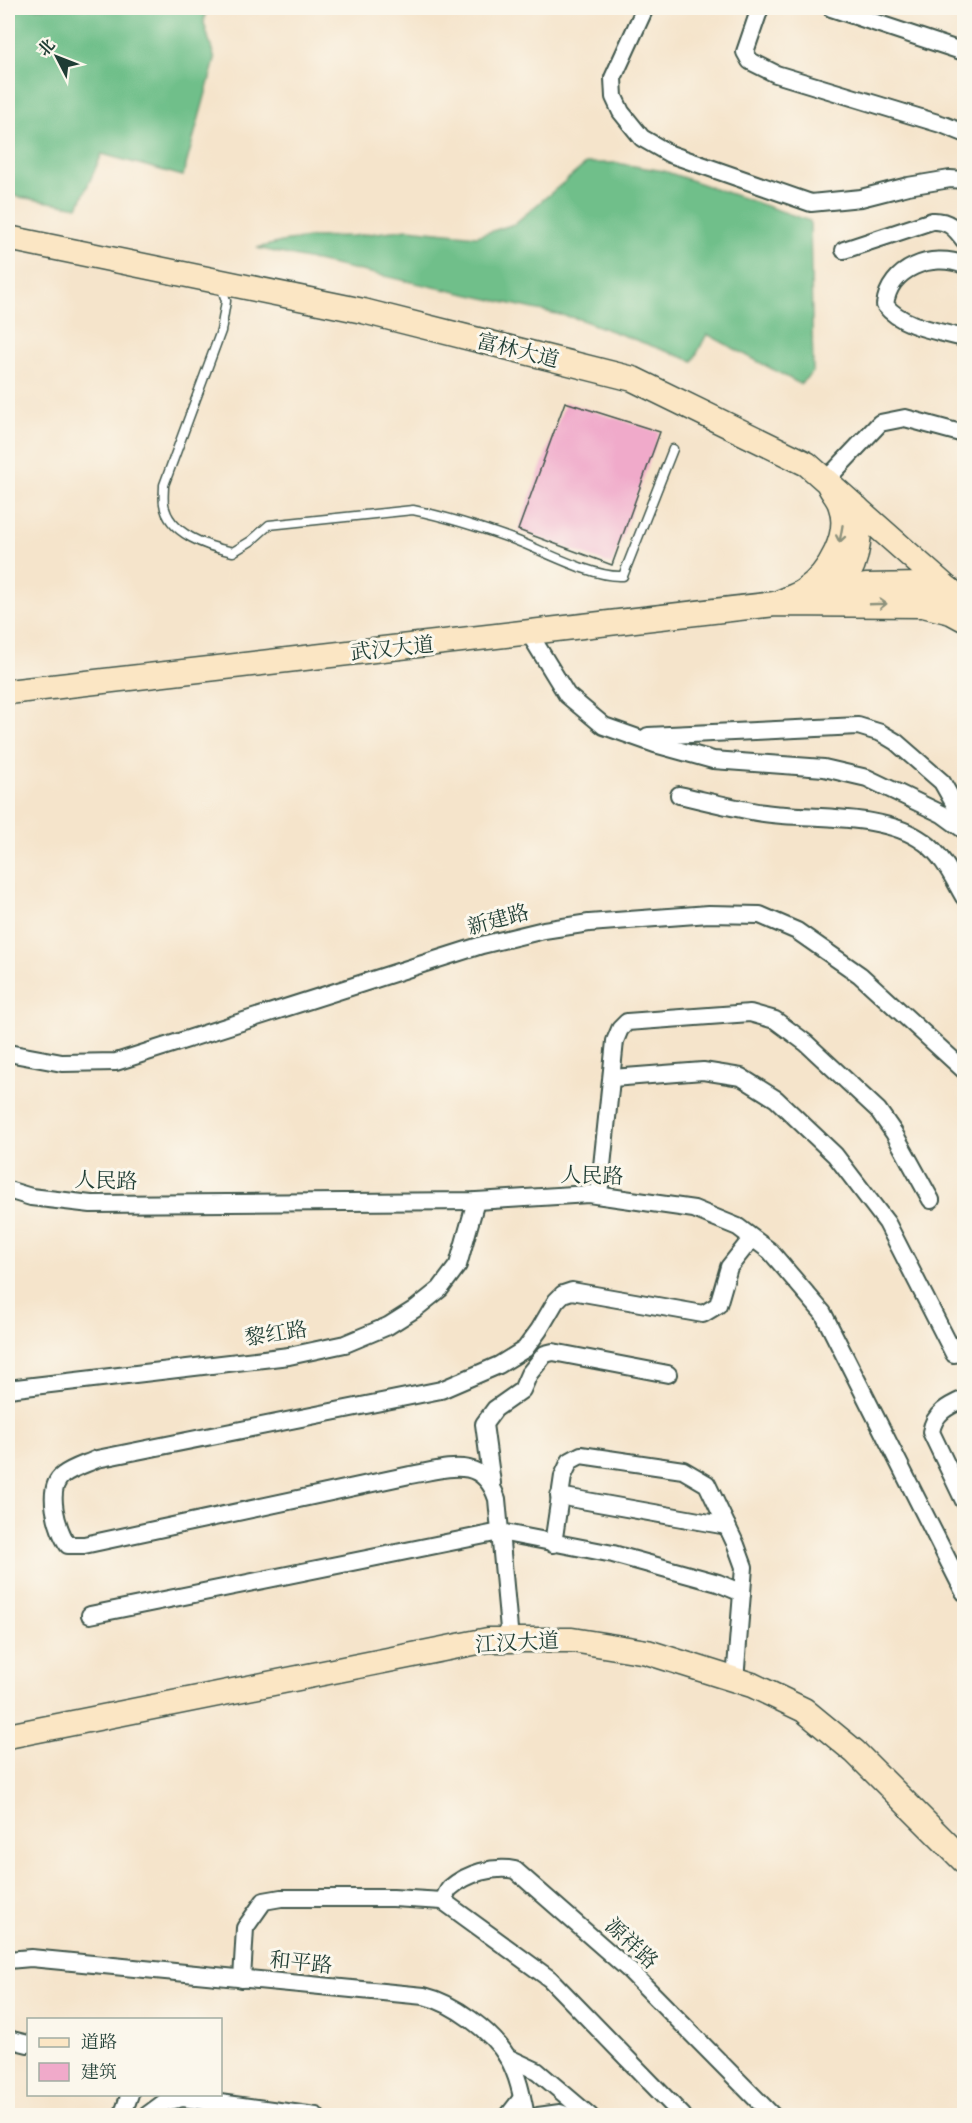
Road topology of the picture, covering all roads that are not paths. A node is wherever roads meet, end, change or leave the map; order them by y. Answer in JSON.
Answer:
{"nodes":[{"id":1,"x":645,"y":8,"type":"edge"},
{"id":2,"x":760,"y":8,"type":"edge"},
{"id":3,"x":831,"y":8,"type":"edge"},
{"id":4,"x":964,"y":52,"type":"edge"},
{"id":5,"x":964,"y":133,"type":"edge"},
{"id":6,"x":964,"y":180,"type":"edge"},
{"id":7,"x":8,"y":238,"type":"edge"},
{"id":8,"x":964,"y":240,"type":"edge"},
{"id":9,"x":844,"y":250,"type":"dead end"},
{"id":10,"x":964,"y":265,"type":"edge"},
{"id":11,"x":220,"y":282,"type":"junction"},
{"id":12,"x":964,"y":338,"type":"edge"},
{"id":13,"x":964,"y":434,"type":"edge"},
{"id":14,"x":674,"y":449,"type":"dead end"},
{"id":15,"x":826,"y":480,"type":"junction"},
{"id":16,"x":857,"y":508,"type":"junction"},
{"id":17,"x":957,"y":596,"type":"edge"},
{"id":18,"x":776,"y":605,"type":"junction"},
{"id":19,"x":964,"y":619,"type":"edge"},
{"id":20,"x":529,"y":633,"type":"junction"},
{"id":21,"x":8,"y":692,"type":"edge"},
{"id":22,"x":635,"y":737,"type":"junction"},
{"id":23,"x":679,"y":795,"type":"dead end"},
{"id":24,"x":964,"y":821,"type":"edge"},
{"id":25,"x":964,"y":830,"type":"edge"},
{"id":26,"x":964,"y":897,"type":"edge"},
{"id":27,"x":8,"y":1053,"type":"edge"},
{"id":28,"x":964,"y":1070,"type":"edge"},
{"id":29,"x":612,"y":1078,"type":"junction"},
{"id":30,"x":8,"y":1190,"type":"edge"},
{"id":31,"x":599,"y":1195,"type":"junction"},
{"id":32,"x":931,"y":1200,"type":"dead end"},
{"id":33,"x":476,"y":1201,"type":"junction"},
{"id":34,"x":752,"y":1238,"type":"junction"},
{"id":35,"x":954,"y":1354,"type":"dead end"},
{"id":36,"x":668,"y":1374,"type":"dead end"},
{"id":37,"x":8,"y":1389,"type":"edge"},
{"id":38,"x":964,"y":1399,"type":"edge"},
{"id":39,"x":492,"y":1483,"type":"junction"},
{"id":40,"x":560,"y":1496,"type":"junction"},
{"id":41,"x":964,"y":1501,"type":"edge"},
{"id":42,"x":727,"y":1526,"type":"junction"},
{"id":43,"x":500,"y":1532,"type":"junction"},
{"id":44,"x":553,"y":1544,"type":"junction"},
{"id":45,"x":964,"y":1592,"type":"edge"},
{"id":46,"x":742,"y":1593,"type":"junction"},
{"id":47,"x":90,"y":1616,"type":"dead end"},
{"id":48,"x":510,"y":1640,"type":"junction"},
{"id":49,"x":735,"y":1680,"type":"junction"},
{"id":50,"x":8,"y":1736,"type":"edge"},
{"id":51,"x":964,"y":1861,"type":"edge"},
{"id":52,"x":443,"y":1901,"type":"junction"},
{"id":53,"x":8,"y":1960,"type":"edge"},
{"id":54,"x":242,"y":1979,"type":"junction"},
{"id":55,"x":8,"y":2038,"type":"edge"},
{"id":56,"x":27,"y":2044,"type":"edge"},
{"id":57,"x":507,"y":2057,"type":"junction"},
{"id":58,"x":129,"y":2096,"type":"edge"},
{"id":59,"x":522,"y":2098,"type":"junction"},
{"id":60,"x":123,"y":2115,"type":"edge"},
{"id":61,"x":146,"y":2115,"type":"edge"},
{"id":62,"x":316,"y":2115,"type":"edge"},
{"id":63,"x":508,"y":2115,"type":"edge"},
{"id":64,"x":526,"y":2115,"type":"edge"},
{"id":65,"x":538,"y":2115,"type":"edge"},
{"id":66,"x":570,"y":2115,"type":"edge"},
{"id":67,"x":590,"y":2115,"type":"edge"},
{"id":68,"x":683,"y":2115,"type":"edge"},
{"id":69,"x":773,"y":2115,"type":"edge"}],
"edges":[{"from":1,"to":6,"type":"street"},
{"from":2,"to":5,"type":"street"},
{"from":3,"to":4,"type":"street"},
{"from":7,"to":11,"type":"main road","name":"富林大道"},
{"from":8,"to":9,"type":"street"},
{"from":10,"to":12,"type":"street"},
{"from":11,"to":14,"type":"lane"},
{"from":11,"to":15,"type":"main road","name":"富林大道"},
{"from":13,"to":15,"type":"street"},
{"from":15,"to":16,"type":"main road","name":"富林大道"},
{"from":15,"to":18,"type":"main road","one_way":true},
{"from":16,"to":17,"type":"main road","name":"富林大道"},
{"from":16,"to":18,"type":"main road"},
{"from":17,"to":18,"type":"main road"},
{"from":18,"to":19,"type":"main road","one_way":true},
{"from":18,"to":20,"type":"main road","name":"武汉大道"},
{"from":20,"to":21,"type":"main road","name":"武汉大道"},
{"from":20,"to":22,"type":"street"},
{"from":22,"to":24,"type":"street"},
{"from":22,"to":25,"type":"street"},
{"from":23,"to":26,"type":"street"},
{"from":27,"to":28,"type":"street","name":"新建路"},
{"from":29,"to":31,"type":"street"},
{"from":29,"to":32,"type":"street"},
{"from":29,"to":35,"type":"street"},
{"from":30,"to":33,"type":"street","name":"人民路"},
{"from":31,"to":33,"type":"street","name":"人民路"},
{"from":31,"to":34,"type":"street","name":"人民路"},
{"from":33,"to":37,"type":"street","name":"黎红路"},
{"from":34,"to":39,"type":"street"},
{"from":34,"to":45,"type":"street","name":"人民路"},
{"from":36,"to":39,"type":"street"},
{"from":38,"to":41,"type":"street"},
{"from":39,"to":43,"type":"street"},
{"from":40,"to":42,"type":"street"},
{"from":40,"to":42,"type":"street"},
{"from":40,"to":44,"type":"street"},
{"from":42,"to":46,"type":"street"},
{"from":43,"to":44,"type":"street"},
{"from":43,"to":47,"type":"street"},
{"from":43,"to":48,"type":"street"},
{"from":44,"to":46,"type":"street"},
{"from":46,"to":49,"type":"street"},
{"from":48,"to":49,"type":"main road","name":"江汉大道"},
{"from":48,"to":50,"type":"main road","name":"江汉大道"},
{"from":49,"to":51,"type":"main road","name":"江汉大道"},
{"from":52,"to":54,"type":"street"},
{"from":52,"to":68,"type":"street"},
{"from":52,"to":69,"type":"street","name":"源祥路"},
{"from":53,"to":54,"type":"street","name":"和平路"},
{"from":54,"to":57,"type":"street","name":"和平路"},
{"from":55,"to":56,"type":"street"},
{"from":57,"to":59,"type":"street","name":"和平路"},
{"from":57,"to":67,"type":"street"},
{"from":58,"to":60,"type":"street"},
{"from":59,"to":63,"type":"street"},
{"from":59,"to":64,"type":"street","name":"和平路"},
{"from":61,"to":62,"type":"street"},
{"from":65,"to":66,"type":"street"}]}
